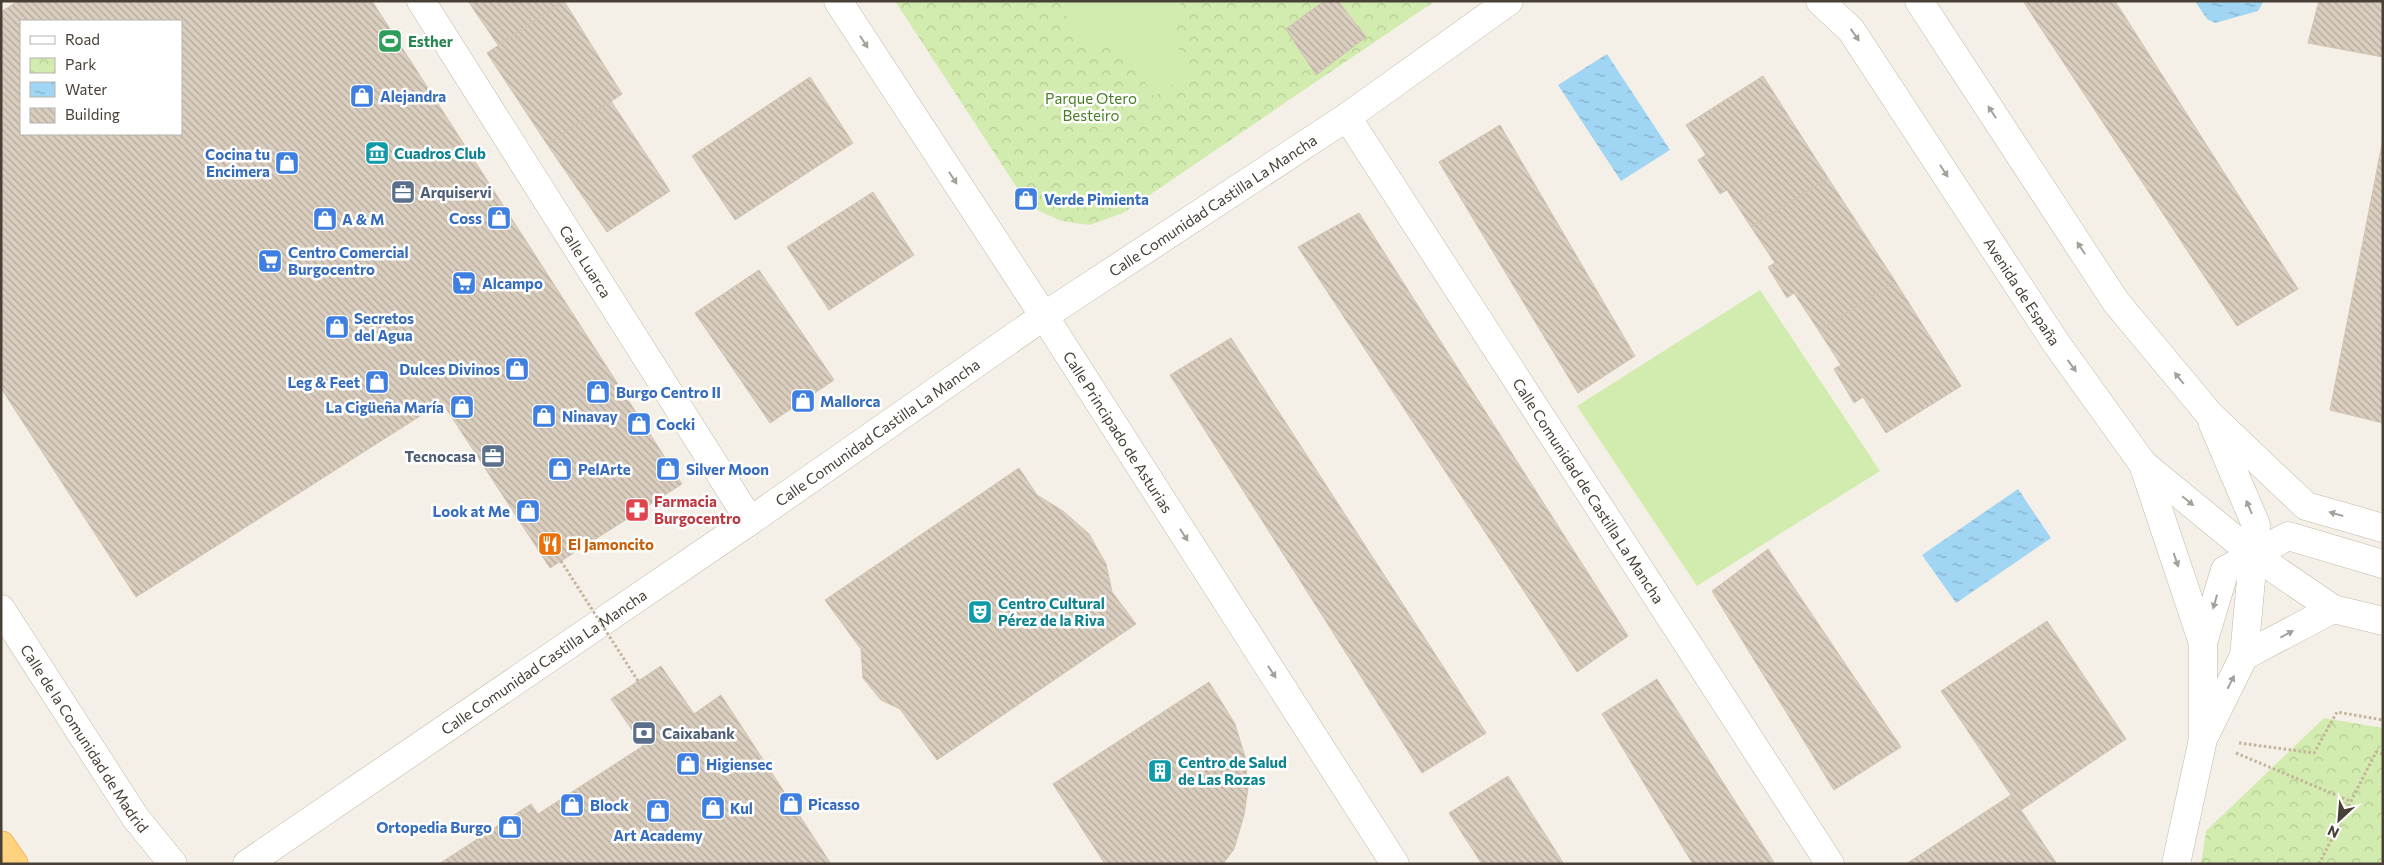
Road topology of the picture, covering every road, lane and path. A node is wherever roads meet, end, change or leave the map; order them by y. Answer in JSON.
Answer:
{"nodes":[{"id":1,"x":421,"y":1,"type":"edge"},
{"id":2,"x":838,"y":1,"type":"edge"},
{"id":3,"x":1508,"y":1,"type":"edge"},
{"id":4,"x":1820,"y":1,"type":"edge"},
{"id":5,"x":1919,"y":1,"type":"edge"},
{"id":6,"x":1347,"y":117,"type":"junction"},
{"id":7,"x":1044,"y":316,"type":"junction"},
{"id":8,"x":2210,"y":416,"type":"junction"},
{"id":9,"x":2143,"y":464,"type":"junction"},
{"id":10,"x":750,"y":521,"type":"junction"},
{"id":11,"x":2383,"y":528,"type":"edge"},
{"id":12,"x":2254,"y":554,"type":"junction"},
{"id":13,"x":561,"y":561,"type":"dead end"},
{"id":14,"x":2383,"y":564,"type":"edge"},
{"id":15,"x":1,"y":609,"type":"edge"},
{"id":16,"x":2333,"y":609,"type":"junction"},
{"id":17,"x":2383,"y":621,"type":"edge"},
{"id":18,"x":2204,"y":643,"type":"junction"},
{"id":19,"x":2244,"y":656,"type":"junction"},
{"id":20,"x":638,"y":681,"type":"dead end"},
{"id":21,"x":2203,"y":739,"type":"junction"},
{"id":22,"x":2383,"y":754,"type":"edge"},
{"id":23,"x":2350,"y":801,"type":"junction"},
{"id":24,"x":1,"y":844,"type":"edge"},
{"id":25,"x":1394,"y":863,"type":"edge"},
{"id":26,"x":14,"y":864,"type":"edge"},
{"id":27,"x":173,"y":864,"type":"edge"},
{"id":28,"x":247,"y":864,"type":"edge"},
{"id":29,"x":1830,"y":864,"type":"edge"},
{"id":30,"x":2176,"y":864,"type":"edge"},
{"id":31,"x":2319,"y":864,"type":"edge"}],
"edges":[{"from":1,"to":10,"type":"street","name":"Calle Luarca"},
{"from":2,"to":7,"type":"street","name":"Calle Principado de Asturias","one_way":true},
{"from":3,"to":6,"type":"street","name":"Calle Comunidad Castilla La Mancha"},
{"from":4,"to":9,"type":"street","name":"Avenida de España","one_way":true},
{"from":8,"to":5,"type":"street","one_way":true},
{"from":6,"to":7,"type":"street","name":"Calle Comunidad Castilla La Mancha"},
{"from":6,"to":29,"type":"street","name":"Calle Comunidad de Castilla La Mancha"},
{"from":7,"to":10,"type":"street","name":"Calle Comunidad Castilla La Mancha"},
{"from":7,"to":25,"type":"street","name":"Calle Principado de Asturias","one_way":true},
{"from":11,"to":8,"type":"street","one_way":true},
{"from":12,"to":8,"type":"street","one_way":true},
{"from":9,"to":12,"type":"street","name":"Avenida de España","one_way":true},
{"from":9,"to":18,"type":"street","one_way":true},
{"from":10,"to":28,"type":"street","name":"Calle Comunidad Castilla La Mancha"},
{"from":12,"to":14,"type":"street"},
{"from":12,"to":16,"type":"street","name":"Avenida de España"},
{"from":12,"to":18,"type":"street","one_way":true},
{"from":12,"to":19,"type":"street"},
{"from":13,"to":20,"type":"path","bridge":true},
{"from":15,"to":27,"type":"street","name":"Calle de la Comunidad de Madrid"},
{"from":16,"to":17,"type":"street","name":"Avenida de España"},
{"from":19,"to":16,"type":"street","one_way":true},
{"from":18,"to":21,"type":"street"},
{"from":21,"to":19,"type":"street","one_way":true},
{"from":21,"to":23,"type":"path"},
{"from":21,"to":30,"type":"street"},
{"from":22,"to":23,"type":"path"},
{"from":23,"to":31,"type":"path"},
{"from":24,"to":26,"type":"highway"}]}
